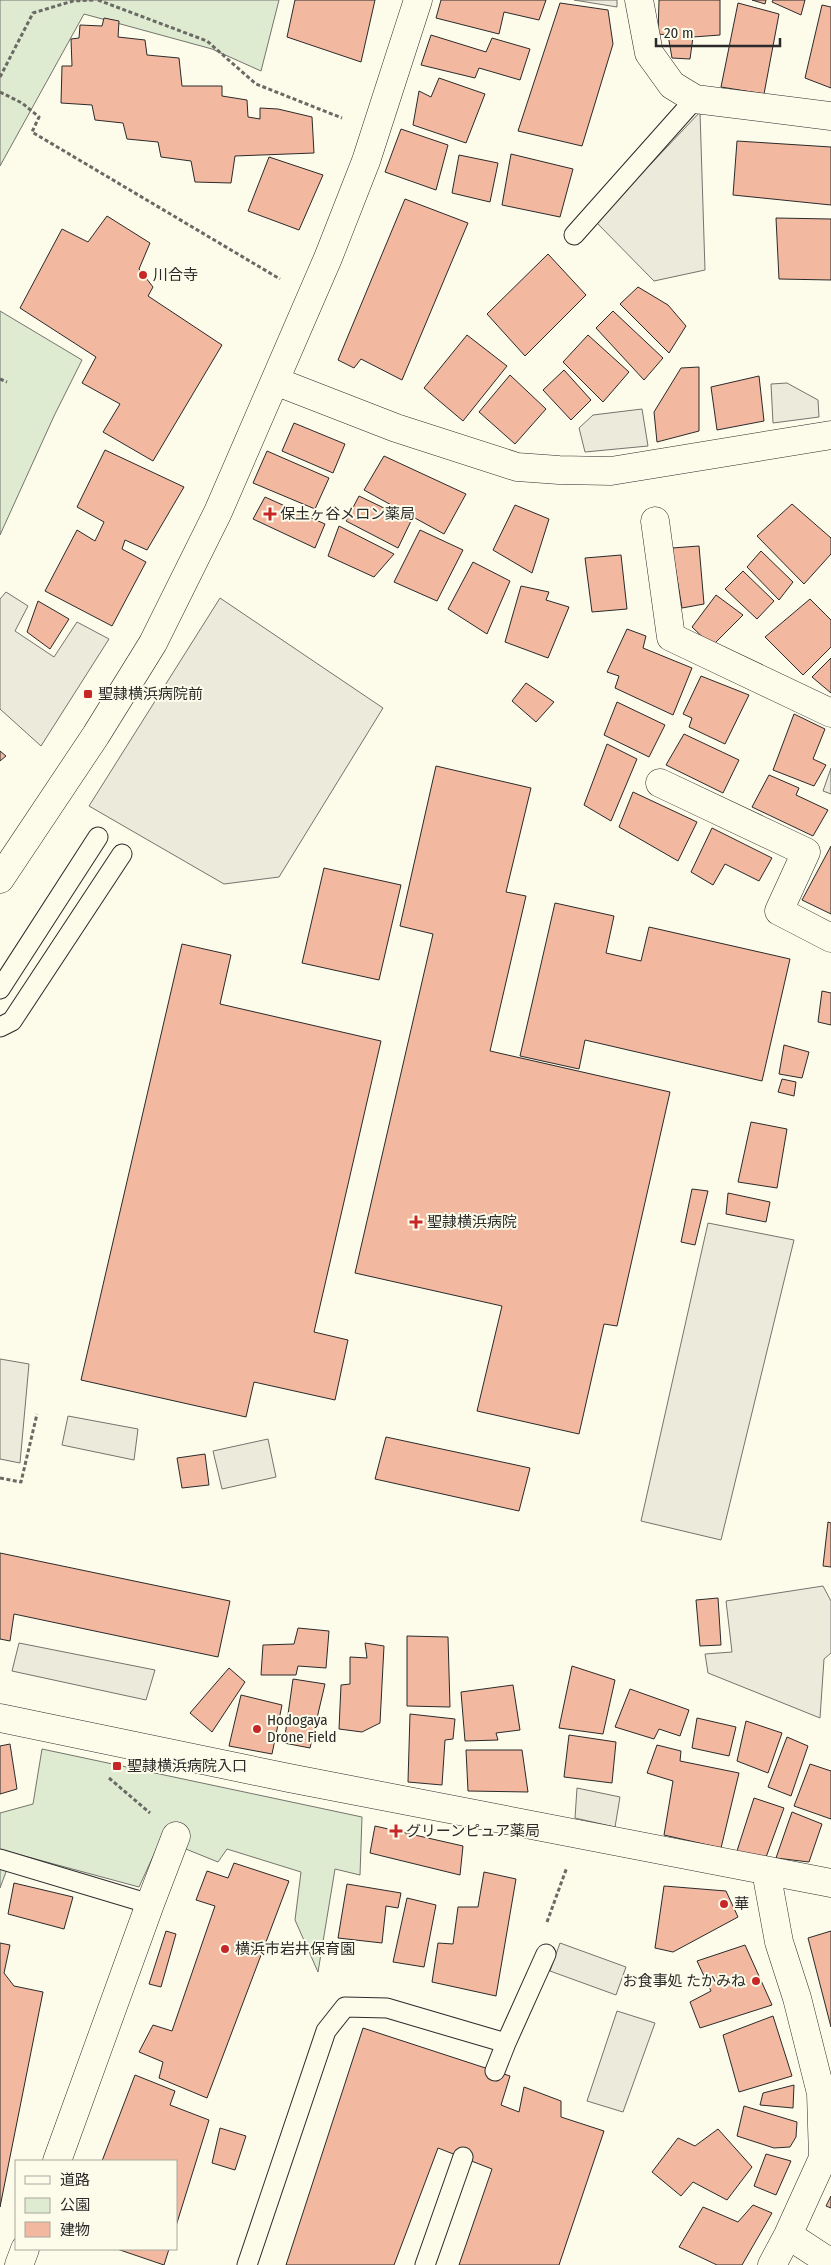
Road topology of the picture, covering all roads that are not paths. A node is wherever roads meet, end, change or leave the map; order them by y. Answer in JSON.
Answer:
{"nodes":[{"id":1,"x":418,"y":0,"type":"edge"},
{"id":2,"x":639,"y":0,"type":"edge"},
{"id":3,"x":695,"y":99,"type":"junction"},
{"id":4,"x":831,"y":116,"type":"edge"},
{"id":5,"x":574,"y":235,"type":"dead end"},
{"id":6,"x":275,"y":381,"type":"junction"},
{"id":7,"x":831,"y":435,"type":"edge"},
{"id":8,"x":655,"y":521,"type":"dead end"},
{"id":9,"x":831,"y":713,"type":"edge"},
{"id":10,"x":660,"y":783,"type":"dead end"},
{"id":11,"x":98,"y":837,"type":"dead end"},
{"id":12,"x":122,"y":854,"type":"dead end"},
{"id":13,"x":0,"y":879,"type":"edge"},
{"id":14,"x":831,"y":938,"type":"edge"},
{"id":15,"x":0,"y":990,"type":"edge"},
{"id":16,"x":0,"y":1027,"type":"edge"},
{"id":17,"x":3,"y":1721,"type":"edge"},
{"id":18,"x":176,"y":1836,"type":"road end"},
{"id":19,"x":0,"y":1859,"type":"edge"},
{"id":20,"x":766,"y":1871,"type":"junction"},
{"id":21,"x":831,"y":1883,"type":"edge"},
{"id":22,"x":150,"y":1904,"type":"junction"},
{"id":23,"x":546,"y":1954,"type":"road end"},
{"id":24,"x":506,"y":2043,"type":"junction"},
{"id":25,"x":494,"y":2071,"type":"dead end"},
{"id":26,"x":462,"y":2157,"type":"dead end"},
{"id":27,"x":57,"y":2160,"type":"edge"},
{"id":28,"x":827,"y":2160,"type":"edge"},
{"id":29,"x":788,"y":2235,"type":"junction"},
{"id":30,"x":25,"y":2250,"type":"edge"},
{"id":31,"x":831,"y":2263,"type":"edge"},
{"id":32,"x":19,"y":2265,"type":"edge"},
{"id":33,"x":247,"y":2265,"type":"edge"},
{"id":34,"x":425,"y":2265,"type":"edge"},
{"id":35,"x":772,"y":2265,"type":"edge"}],
"edges":[{"from":1,"to":6,"type":"street"},
{"from":2,"to":3,"type":"street"},
{"from":3,"to":4,"type":"street"},
{"from":3,"to":5,"type":"lane"},
{"from":6,"to":7,"type":"street"},
{"from":6,"to":13,"type":"street"},
{"from":8,"to":9,"type":"street"},
{"from":10,"to":14,"type":"street"},
{"from":11,"to":15,"type":"lane"},
{"from":12,"to":16,"type":"lane"},
{"from":17,"to":20,"type":"street"},
{"from":18,"to":22,"type":"street"},
{"from":19,"to":22,"type":"lane"},
{"from":20,"to":21,"type":"street"},
{"from":20,"to":28,"type":"street"},
{"from":22,"to":27,"type":"street"},
{"from":23,"to":24,"type":"lane"},
{"from":24,"to":25,"type":"lane"},
{"from":24,"to":33,"type":"lane"},
{"from":26,"to":34,"type":"lane"},
{"from":28,"to":29,"type":"street"},
{"from":29,"to":31,"type":"street"},
{"from":29,"to":35,"type":"street"},
{"from":30,"to":32,"type":"street"}]}
